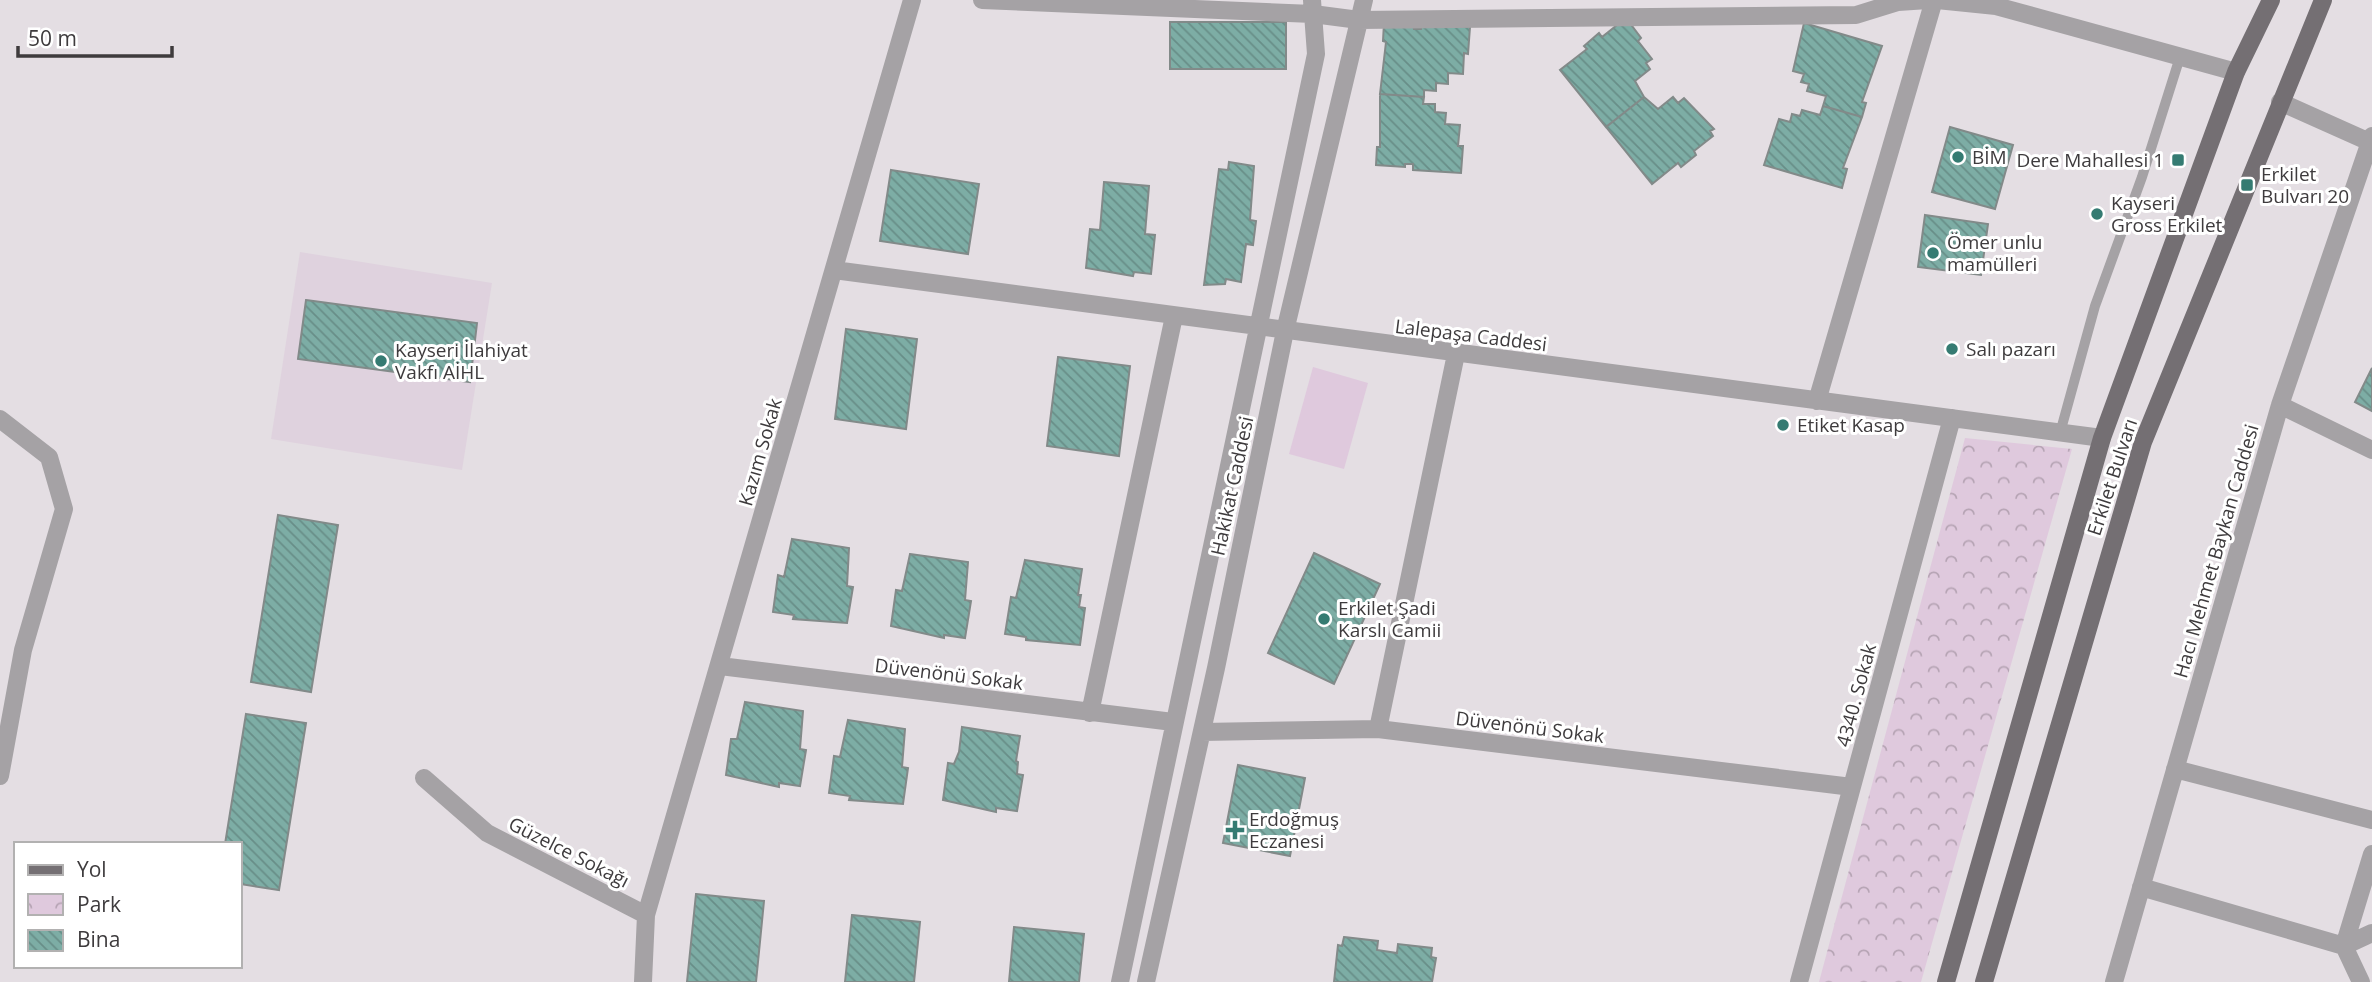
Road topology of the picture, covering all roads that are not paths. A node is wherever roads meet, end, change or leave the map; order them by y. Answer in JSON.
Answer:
{"nodes":[{"id":1,"x":912,"y":0,"type":"edge"},
{"id":2,"x":982,"y":0,"type":"edge"},
{"id":3,"x":1364,"y":0,"type":"edge"},
{"id":4,"x":1928,"y":0,"type":"edge"},
{"id":5,"x":1935,"y":0,"type":"edge"},
{"id":6,"x":2271,"y":0,"type":"edge"},
{"id":7,"x":2323,"y":0,"type":"edge"},
{"id":8,"x":1896,"y":1,"type":"edge"},
{"id":9,"x":1312,"y":7,"type":"edge"},
{"id":10,"x":1857,"y":8,"type":"edge"},
{"id":11,"x":1359,"y":20,"type":"junction"},
{"id":12,"x":2180,"y":57,"type":"junction"},
{"id":13,"x":2236,"y":72,"type":"junction"},
{"id":14,"x":2280,"y":102,"type":"junction"},
{"id":15,"x":2371,"y":140,"type":"edge"},
{"id":16,"x":834,"y":270,"type":"junction"},
{"id":17,"x":1174,"y":316,"type":"junction"},
{"id":18,"x":1260,"y":328,"type":"junction"},
{"id":19,"x":1285,"y":331,"type":"junction"},
{"id":20,"x":1456,"y":354,"type":"junction"},
{"id":21,"x":1816,"y":401,"type":"junction"},
{"id":22,"x":2280,"y":405,"type":"junction"},
{"id":23,"x":1952,"y":418,"type":"junction"},
{"id":24,"x":0,"y":419,"type":"edge"},
{"id":25,"x":2060,"y":432,"type":"junction"},
{"id":26,"x":2102,"y":438,"type":"junction"},
{"id":27,"x":2372,"y":450,"type":"edge"},
{"id":28,"x":720,"y":666,"type":"junction"},
{"id":29,"x":1090,"y":713,"type":"junction"},
{"id":30,"x":1173,"y":722,"type":"junction"},
{"id":31,"x":1378,"y":729,"type":"junction"},
{"id":32,"x":1202,"y":732,"type":"junction"},
{"id":33,"x":2175,"y":769,"type":"junction"},
{"id":34,"x":0,"y":776,"type":"edge"},
{"id":35,"x":424,"y":778,"type":"dead end"},
{"id":36,"x":1852,"y":787,"type":"junction"},
{"id":37,"x":2372,"y":820,"type":"edge"},
{"id":38,"x":2372,"y":854,"type":"edge"},
{"id":39,"x":2141,"y":887,"type":"junction"},
{"id":40,"x":646,"y":915,"type":"junction"},
{"id":41,"x":2372,"y":933,"type":"edge"},
{"id":42,"x":2344,"y":946,"type":"junction"},
{"id":43,"x":643,"y":982,"type":"edge"},
{"id":44,"x":1120,"y":982,"type":"edge"},
{"id":45,"x":1146,"y":982,"type":"edge"},
{"id":46,"x":1799,"y":982,"type":"edge"},
{"id":47,"x":1946,"y":982,"type":"edge"},
{"id":48,"x":1983,"y":982,"type":"edge"},
{"id":49,"x":2114,"y":982,"type":"edge"},
{"id":50,"x":2361,"y":982,"type":"edge"}],
"edges":[{"from":1,"to":16,"type":"street","name":"Kazım Sokak"},
{"from":2,"to":9,"type":"street"},
{"from":3,"to":11,"type":"street","name":"Hakikat Caddesi"},
{"from":4,"to":8,"type":"street"},
{"from":5,"to":12,"type":"street"},
{"from":5,"to":21,"type":"street"},
{"from":6,"to":13,"type":"main road","name":"Erkilet Bulvarı"},
{"from":7,"to":14,"type":"main road","name":"Erkilet Bulvarı"},
{"from":8,"to":10,"type":"street"},
{"from":9,"to":11,"type":"street"},
{"from":9,"to":18,"type":"street","name":"Hakikat Caddesi"},
{"from":10,"to":11,"type":"street"},
{"from":11,"to":19,"type":"street","name":"Hakikat Caddesi"},
{"from":12,"to":13,"type":"street"},
{"from":12,"to":25,"type":"lane"},
{"from":13,"to":26,"type":"main road","name":"Erkilet Bulvarı"},
{"from":14,"to":15,"type":"street"},
{"from":14,"to":48,"type":"main road","name":"Erkilet Bulvarı"},
{"from":15,"to":22,"type":"street","name":"Hacı Mehmet Baykan Caddesi"},
{"from":16,"to":17,"type":"street","name":"Lalepaşa Caddesi"},
{"from":16,"to":28,"type":"street","name":"Kazım Sokak"},
{"from":17,"to":18,"type":"street","name":"Lalepaşa Caddesi"},
{"from":17,"to":29,"type":"street"},
{"from":18,"to":19,"type":"street","name":"Lalepaşa Caddesi"},
{"from":18,"to":30,"type":"street","name":"Hakikat Caddesi"},
{"from":19,"to":20,"type":"street","name":"Lalepaşa Caddesi"},
{"from":19,"to":32,"type":"street","name":"Hakikat Caddesi"},
{"from":20,"to":21,"type":"street","name":"Lalepaşa Caddesi"},
{"from":20,"to":31,"type":"street"},
{"from":21,"to":23,"type":"street","name":"Lalepaşa Caddesi"},
{"from":22,"to":27,"type":"street"},
{"from":22,"to":33,"type":"street","name":"Hacı Mehmet Baykan Caddesi"},
{"from":23,"to":25,"type":"street","name":"Lalepaşa Caddesi"},
{"from":23,"to":36,"type":"street","name":"4340. Sokak"},
{"from":24,"to":34,"type":"street"},
{"from":25,"to":26,"type":"street","name":"Lalepaşa Caddesi"},
{"from":26,"to":47,"type":"main road","name":"Erkilet Bulvarı"},
{"from":28,"to":29,"type":"street","name":"Düvenönü Sokak"},
{"from":28,"to":40,"type":"street","name":"Kazım Sokak"},
{"from":29,"to":30,"type":"street","name":"Düvenönü Sokak"},
{"from":30,"to":44,"type":"street","name":"Hakikat Caddesi"},
{"from":31,"to":32,"type":"street","name":"Düvenönü Sokak"},
{"from":31,"to":36,"type":"street","name":"Düvenönü Sokak"},
{"from":32,"to":45,"type":"street","name":"Hakikat Caddesi"},
{"from":33,"to":37,"type":"street"},
{"from":33,"to":39,"type":"street","name":"Hacı Mehmet Baykan Caddesi"},
{"from":35,"to":40,"type":"street","name":"Güzelce Sokağı"},
{"from":36,"to":46,"type":"street","name":"4340. Sokak"},
{"from":38,"to":42,"type":"street"},
{"from":39,"to":42,"type":"street"},
{"from":39,"to":49,"type":"street","name":"Hacı Mehmet Baykan Caddesi"},
{"from":40,"to":43,"type":"street"},
{"from":41,"to":42,"type":"street"},
{"from":42,"to":50,"type":"street"}]}
